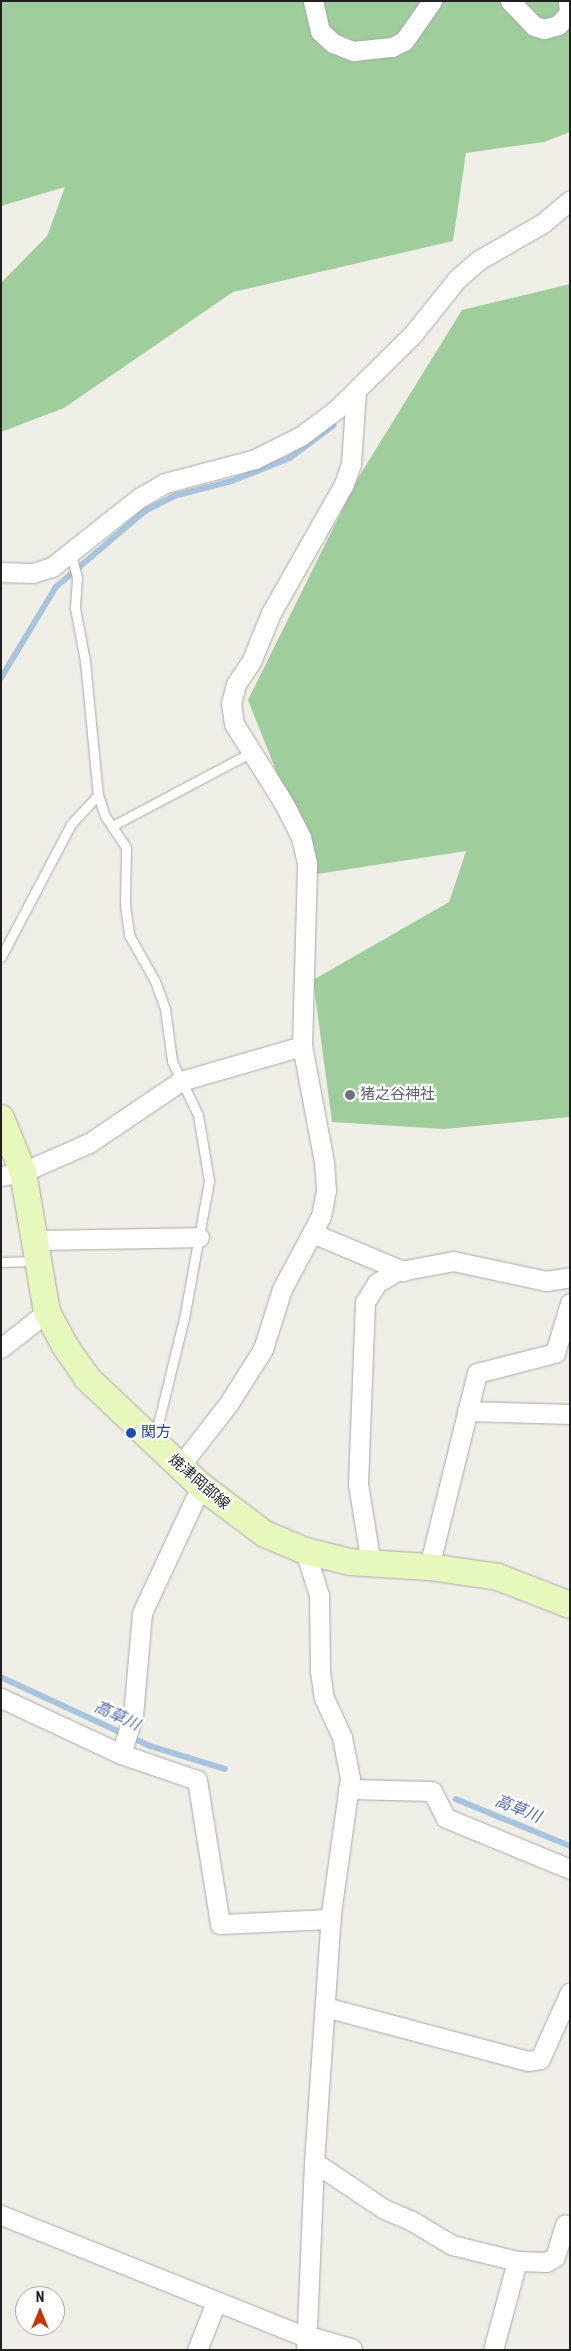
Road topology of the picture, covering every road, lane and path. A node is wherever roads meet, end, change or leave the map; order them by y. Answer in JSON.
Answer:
{"nodes":[{"id":1,"x":312,"y":1,"type":"edge"},
{"id":2,"x":432,"y":1,"type":"edge"},
{"id":3,"x":510,"y":1,"type":"edge"},
{"id":4,"x":568,"y":1,"type":"edge"},
{"id":5,"x":570,"y":200,"type":"edge"},
{"id":6,"x":356,"y":391,"type":"junction"},
{"id":7,"x":71,"y":555,"type":"junction"},
{"id":8,"x":1,"y":572,"type":"edge"},
{"id":9,"x":252,"y":752,"type":"junction"},
{"id":10,"x":98,"y":795,"type":"junction"},
{"id":11,"x":114,"y":825,"type":"junction"},
{"id":12,"x":1,"y":957,"type":"edge"},
{"id":13,"x":302,"y":1046,"type":"junction"},
{"id":14,"x":181,"y":1081,"type":"junction"},
{"id":15,"x":1,"y":1118,"type":"edge"},
{"id":16,"x":12,"y":1174,"type":"edge"},
{"id":17,"x":312,"y":1233,"type":"junction"},
{"id":18,"x":199,"y":1237,"type":"junction"},
{"id":19,"x":36,"y":1250,"type":"junction"},
{"id":20,"x":1,"y":1262,"type":"edge"},
{"id":21,"x":403,"y":1271,"type":"junction"},
{"id":22,"x":570,"y":1277,"type":"edge"},
{"id":23,"x":570,"y":1303,"type":"edge"},
{"id":24,"x":47,"y":1312,"type":"junction"},
{"id":25,"x":1,"y":1348,"type":"edge"},
{"id":26,"x":467,"y":1411,"type":"junction"},
{"id":27,"x":570,"y":1414,"type":"edge"},
{"id":28,"x":154,"y":1441,"type":"junction"},
{"id":29,"x":180,"y":1466,"type":"junction"},
{"id":30,"x":201,"y":1486,"type":"junction"},
{"id":31,"x":305,"y":1551,"type":"junction"},
{"id":32,"x":371,"y":1564,"type":"junction"},
{"id":33,"x":429,"y":1567,"type":"junction"},
{"id":34,"x":570,"y":1605,"type":"edge"},
{"id":35,"x":1,"y":1698,"type":"edge"},
{"id":36,"x":123,"y":1748,"type":"dead end"},
{"id":37,"x":348,"y":1789,"type":"junction"},
{"id":38,"x":570,"y":1869,"type":"edge"},
{"id":39,"x":331,"y":1919,"type":"junction"},
{"id":40,"x":570,"y":1992,"type":"edge"},
{"id":41,"x":325,"y":2006,"type":"junction"},
{"id":42,"x":314,"y":2162,"type":"junction"},
{"id":43,"x":1,"y":2215,"type":"edge"},
{"id":44,"x":565,"y":2224,"type":"dead end"},
{"id":45,"x":517,"y":2261,"type":"junction"},
{"id":46,"x":216,"y":2302,"type":"junction"},
{"id":47,"x":306,"y":2343,"type":"edge"},
{"id":48,"x":197,"y":2350,"type":"edge"},
{"id":49,"x":352,"y":2350,"type":"edge"},
{"id":50,"x":493,"y":2350,"type":"edge"}],
"edges":[{"from":1,"to":2,"type":"street"},
{"from":3,"to":4,"type":"street"},
{"from":5,"to":6,"type":"street"},
{"from":6,"to":7,"type":"street"},
{"from":6,"to":9,"type":"street"},
{"from":7,"to":8,"type":"street"},
{"from":7,"to":10,"type":"lane"},
{"from":9,"to":11,"type":"lane"},
{"from":9,"to":13,"type":"street"},
{"from":10,"to":11,"type":"lane"},
{"from":10,"to":12,"type":"lane"},
{"from":11,"to":14,"type":"lane"},
{"from":13,"to":14,"type":"street"},
{"from":13,"to":17,"type":"street"},
{"from":14,"to":16,"type":"street"},
{"from":14,"to":18,"type":"lane"},
{"from":15,"to":16,"type":"main road","name":"焼津岡部線"},
{"from":16,"to":19,"type":"main road","name":"焼津岡部線"},
{"from":17,"to":21,"type":"street"},
{"from":17,"to":29,"type":"street"},
{"from":18,"to":19,"type":"street"},
{"from":18,"to":28,"type":"lane"},
{"from":19,"to":20,"type":"lane"},
{"from":19,"to":24,"type":"main road","name":"焼津岡部線"},
{"from":21,"to":22,"type":"street"},
{"from":21,"to":32,"type":"street"},
{"from":23,"to":26,"type":"street"},
{"from":24,"to":25,"type":"street"},
{"from":24,"to":28,"type":"main road","name":"焼津岡部線"},
{"from":26,"to":27,"type":"street"},
{"from":26,"to":33,"type":"street"},
{"from":28,"to":29,"type":"main road","name":"焼津岡部線"},
{"from":29,"to":30,"type":"main road","name":"焼津岡部線"},
{"from":30,"to":31,"type":"main road","name":"焼津岡部線"},
{"from":30,"to":36,"type":"street"},
{"from":31,"to":32,"type":"main road","name":"焼津岡部線"},
{"from":31,"to":37,"type":"street"},
{"from":32,"to":33,"type":"main road","name":"焼津岡部線"},
{"from":33,"to":34,"type":"main road","name":"焼津岡部線"},
{"from":35,"to":39,"type":"street"},
{"from":37,"to":38,"type":"street"},
{"from":37,"to":39,"type":"street"},
{"from":39,"to":41,"type":"street"},
{"from":40,"to":41,"type":"street"},
{"from":41,"to":42,"type":"street"},
{"from":42,"to":45,"type":"street"},
{"from":42,"to":47,"type":"street"},
{"from":43,"to":46,"type":"street"},
{"from":44,"to":45,"type":"street"},
{"from":45,"to":50,"type":"street"},
{"from":46,"to":47,"type":"street"},
{"from":46,"to":48,"type":"street"},
{"from":47,"to":49,"type":"street"}]}
